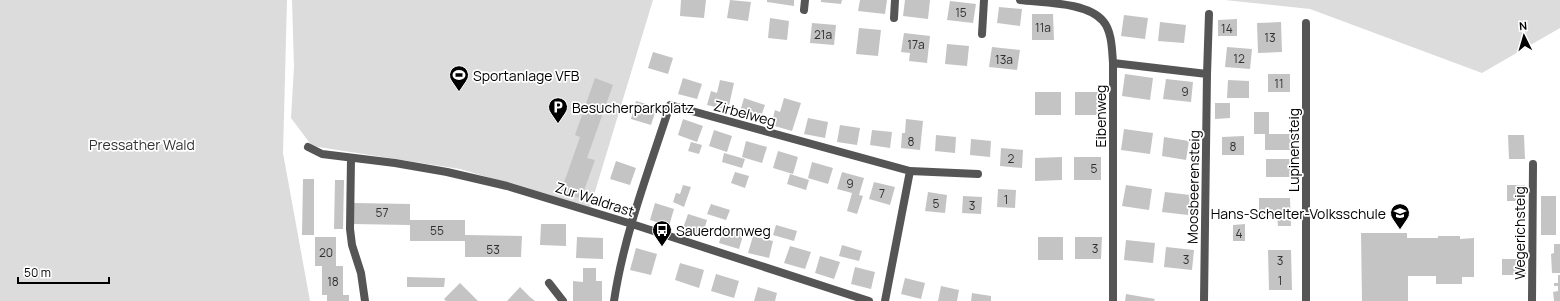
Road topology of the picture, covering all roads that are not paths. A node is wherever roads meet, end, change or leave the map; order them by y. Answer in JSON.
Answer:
{"nodes":[{"id":1,"x":805,"y":0,"type":"edge"},
{"id":2,"x":895,"y":0,"type":"edge"},
{"id":3,"x":984,"y":0,"type":"edge"},
{"id":4,"x":1020,"y":0,"type":"edge"},
{"id":5,"x":804,"y":10,"type":"dead end"},
{"id":6,"x":1209,"y":14,"type":"dead end"},
{"id":7,"x":894,"y":18,"type":"dead end"},
{"id":8,"x":1306,"y":22,"type":"dead end"},
{"id":9,"x":982,"y":34,"type":"dead end"},
{"id":10,"x":1113,"y":62,"type":"junction"},
{"id":11,"x":1207,"y":74,"type":"junction"},
{"id":12,"x":308,"y":148,"type":"dead end"},
{"id":13,"x":351,"y":158,"type":"junction"},
{"id":14,"x":1533,"y":164,"type":"dead end"},
{"id":15,"x":910,"y":171,"type":"junction"},
{"id":16,"x":978,"y":174,"type":"dead end"},
{"id":17,"x":632,"y":224,"type":"junction"},
{"id":18,"x":549,"y":283,"type":"dead end"},
{"id":19,"x":365,"y":301,"type":"edge"},
{"id":20,"x":563,"y":301,"type":"edge"},
{"id":21,"x":614,"y":301,"type":"edge"},
{"id":22,"x":869,"y":301,"type":"edge"},
{"id":23,"x":885,"y":301,"type":"edge"},
{"id":24,"x":1113,"y":301,"type":"edge"},
{"id":25,"x":1204,"y":301,"type":"edge"},
{"id":26,"x":1306,"y":301,"type":"edge"},
{"id":27,"x":1532,"y":301,"type":"edge"}],
"edges":[{"from":1,"to":5,"type":"street"},
{"from":2,"to":7,"type":"street"},
{"from":3,"to":9,"type":"street"},
{"from":4,"to":10,"type":"street","name":"Eibenweg"},
{"from":6,"to":11,"type":"street","name":"Moosbeerensteig"},
{"from":8,"to":26,"type":"street","name":"Lupinensteig"},
{"from":10,"to":11,"type":"street"},
{"from":10,"to":24,"type":"street","name":"Eibenweg"},
{"from":11,"to":25,"type":"street","name":"Moosbeerensteig"},
{"from":12,"to":13,"type":"street","name":"Zur Waldrast"},
{"from":13,"to":17,"type":"street","name":"Zur Waldrast"},
{"from":13,"to":19,"type":"street"},
{"from":14,"to":27,"type":"street","name":"Wegerichsteig"},
{"from":15,"to":16,"type":"street","name":"Zirbelweg"},
{"from":15,"to":17,"type":"street","name":"Zirbelweg"},
{"from":15,"to":23,"type":"street"},
{"from":17,"to":21,"type":"street"},
{"from":17,"to":22,"type":"street","name":"Zur Waldrast"},
{"from":18,"to":20,"type":"street"}]}
